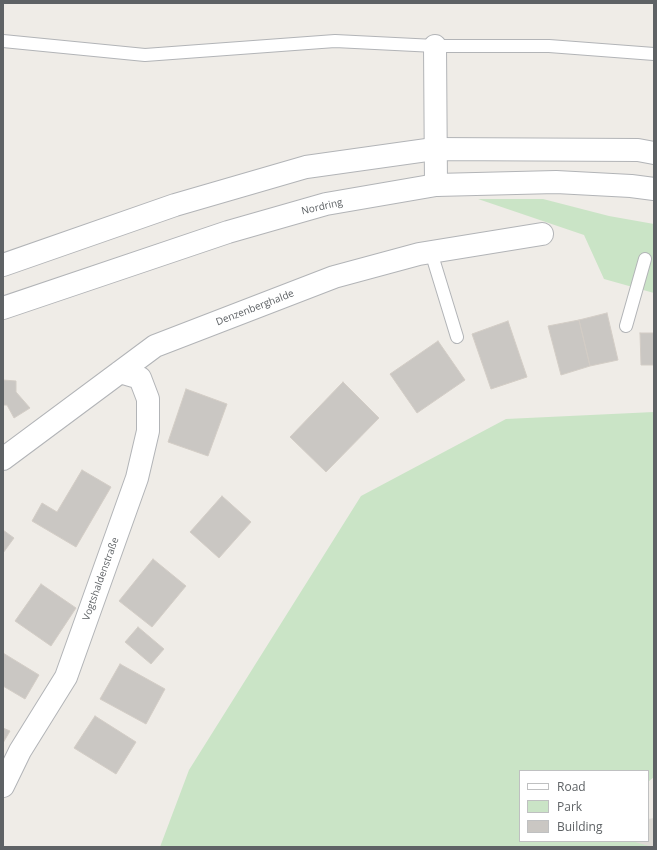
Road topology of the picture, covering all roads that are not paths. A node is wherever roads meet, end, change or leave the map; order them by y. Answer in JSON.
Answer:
{"nodes":[{"id":1,"x":3,"y":41,"type":"edge"},
{"id":2,"x":435,"y":46,"type":"junction"},
{"id":3,"x":654,"y":54,"type":"edge"},
{"id":4,"x":434,"y":149,"type":"junction"},
{"id":5,"x":654,"y":153,"type":"edge"},
{"id":6,"x":436,"y":185,"type":"junction"},
{"id":7,"x":654,"y":189,"type":"edge"},
{"id":8,"x":542,"y":234,"type":"dead end"},
{"id":9,"x":431,"y":252,"type":"junction"},
{"id":10,"x":645,"y":259,"type":"dead end"},
{"id":11,"x":3,"y":265,"type":"edge"},
{"id":12,"x":3,"y":308,"type":"edge"},
{"id":13,"x":626,"y":326,"type":"dead end"},
{"id":14,"x":457,"y":337,"type":"dead end"},
{"id":15,"x":120,"y":372,"type":"junction"},
{"id":16,"x":3,"y":459,"type":"edge"},
{"id":17,"x":3,"y":786,"type":"edge"}],
"edges":[{"from":1,"to":2,"type":"lane"},
{"from":2,"to":3,"type":"lane"},
{"from":2,"to":4,"type":"street"},
{"from":4,"to":5,"type":"street"},
{"from":4,"to":6,"type":"street"},
{"from":4,"to":11,"type":"street"},
{"from":6,"to":7,"type":"street","name":"Nordring"},
{"from":6,"to":12,"type":"street","name":"Nordring"},
{"from":8,"to":9,"type":"street","name":"Denzenberghalde"},
{"from":9,"to":14,"type":"lane"},
{"from":9,"to":15,"type":"street","name":"Denzenberghalde"},
{"from":10,"to":13,"type":"lane"},
{"from":15,"to":16,"type":"street","name":"Denzenberghalde"},
{"from":15,"to":17,"type":"street","name":"Vogtshaldenstraße"}]}
